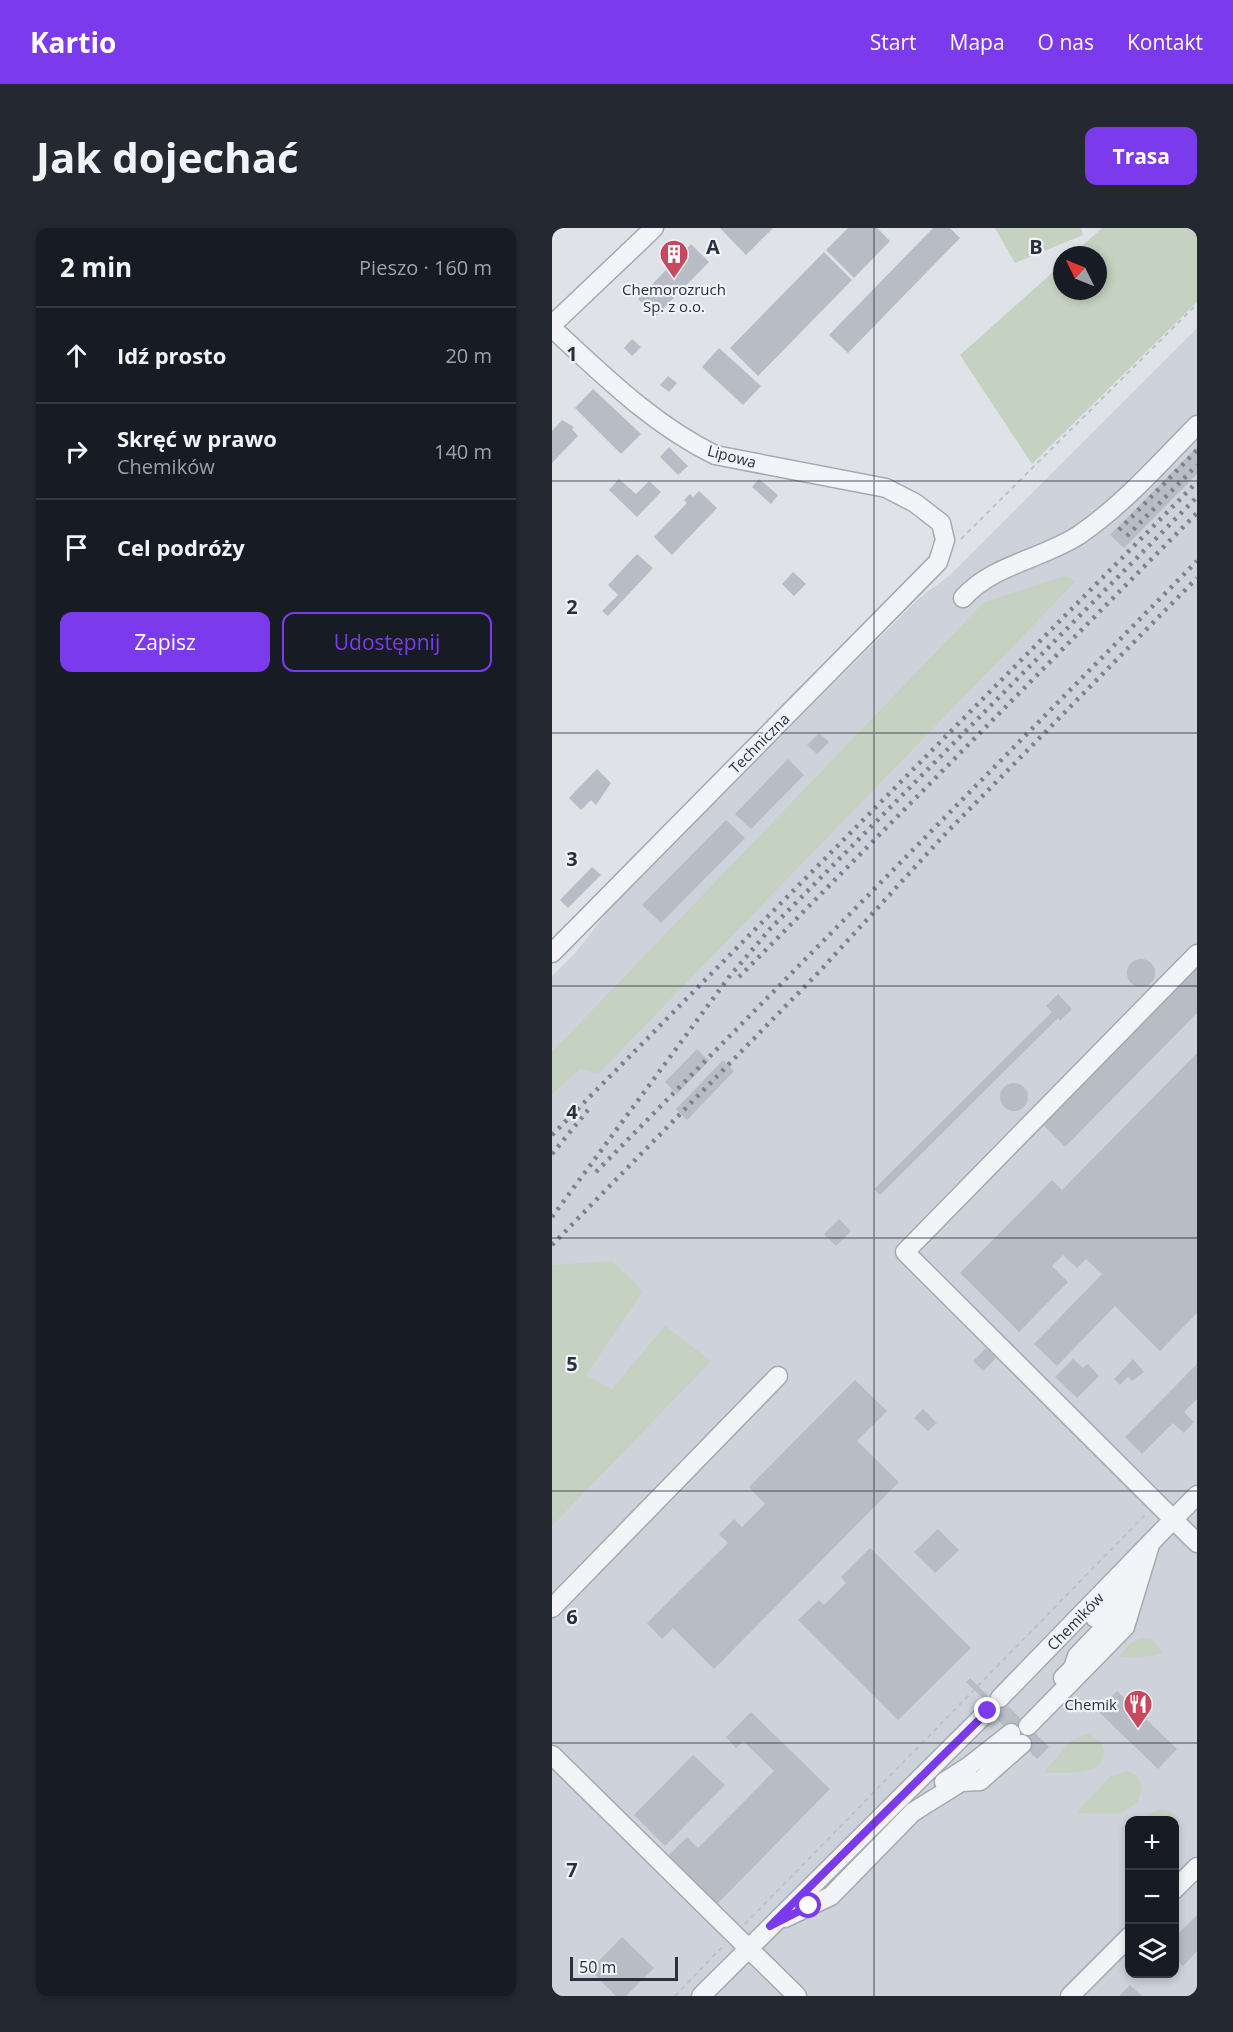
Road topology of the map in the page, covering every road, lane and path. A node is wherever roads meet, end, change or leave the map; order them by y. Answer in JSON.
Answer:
{"nodes":[{"id":1,"x":654,"y":228,"type":"edge"},
{"id":2,"x":1197,"y":304,"type":"edge"},
{"id":3,"x":552,"y":327,"type":"edge"},
{"id":4,"x":1197,"y":425,"type":"edge"},
{"id":5,"x":938,"y":562,"type":"junction"},
{"id":6,"x":963,"y":598,"type":"dead end"},
{"id":7,"x":552,"y":953,"type":"edge"},
{"id":8,"x":1197,"y":954,"type":"edge"},
{"id":9,"x":778,"y":1376,"type":"dead end"},
{"id":10,"x":1197,"y":1495,"type":"edge"},
{"id":11,"x":1156,"y":1504,"type":"junction"},
{"id":12,"x":1173,"y":1520,"type":"junction"},
{"id":13,"x":1150,"y":1543,"type":"junction"},
{"id":14,"x":1197,"y":1543,"type":"edge"},
{"id":15,"x":1136,"y":1595,"type":"junction"},
{"id":16,"x":552,"y":1608,"type":"edge"},
{"id":17,"x":1022,"y":1732,"type":"junction"},
{"id":18,"x":552,"y":1755,"type":"edge"},
{"id":19,"x":1197,"y":1868,"type":"edge"},
{"id":20,"x":1179,"y":1885,"type":"edge"},
{"id":21,"x":809,"y":1906,"type":"junction"},
{"id":22,"x":770,"y":1926,"type":"junction"},
{"id":23,"x":734,"y":1935,"type":"junction"},
{"id":24,"x":1125,"y":1941,"type":"edge"},
{"id":25,"x":748,"y":1948,"type":"junction"},
{"id":26,"x":675,"y":1996,"type":"edge"},
{"id":27,"x":700,"y":1996,"type":"edge"},
{"id":28,"x":797,"y":1996,"type":"edge"},
{"id":29,"x":1070,"y":1996,"type":"edge"}],
"edges":[{"from":1,"to":3,"type":"street"},
{"from":2,"to":5,"type":"path"},
{"from":3,"to":5,"type":"street","name":"Lipowa"},
{"from":4,"to":6,"type":"street"},
{"from":5,"to":7,"type":"street","name":"Techniczna"},
{"from":8,"to":11,"type":"street"},
{"from":9,"to":16,"type":"street"},
{"from":10,"to":12,"type":"street","name":"Chemików"},
{"from":11,"to":12,"type":"street"},
{"from":11,"to":23,"type":"path"},
{"from":12,"to":13,"type":"street","name":"Chemików"},
{"from":12,"to":14,"type":"street"},
{"from":13,"to":15,"type":"street","name":"Chemików"},
{"from":13,"to":22,"type":"street","name":"Chemików"},
{"from":15,"to":17,"type":"street"},
{"from":15,"to":17,"type":"street","name":"Chemików"},
{"from":17,"to":21,"type":"street"},
{"from":17,"to":21,"type":"street"},
{"from":18,"to":23,"type":"street"},
{"from":19,"to":20,"type":"street"},
{"from":21,"to":22,"type":"street"},
{"from":22,"to":25,"type":"street","name":"Chemików"},
{"from":23,"to":25,"type":"street"},
{"from":23,"to":26,"type":"path"},
{"from":24,"to":29,"type":"street"},
{"from":25,"to":27,"type":"street","name":"Chemików"},
{"from":25,"to":28,"type":"street"}]}
